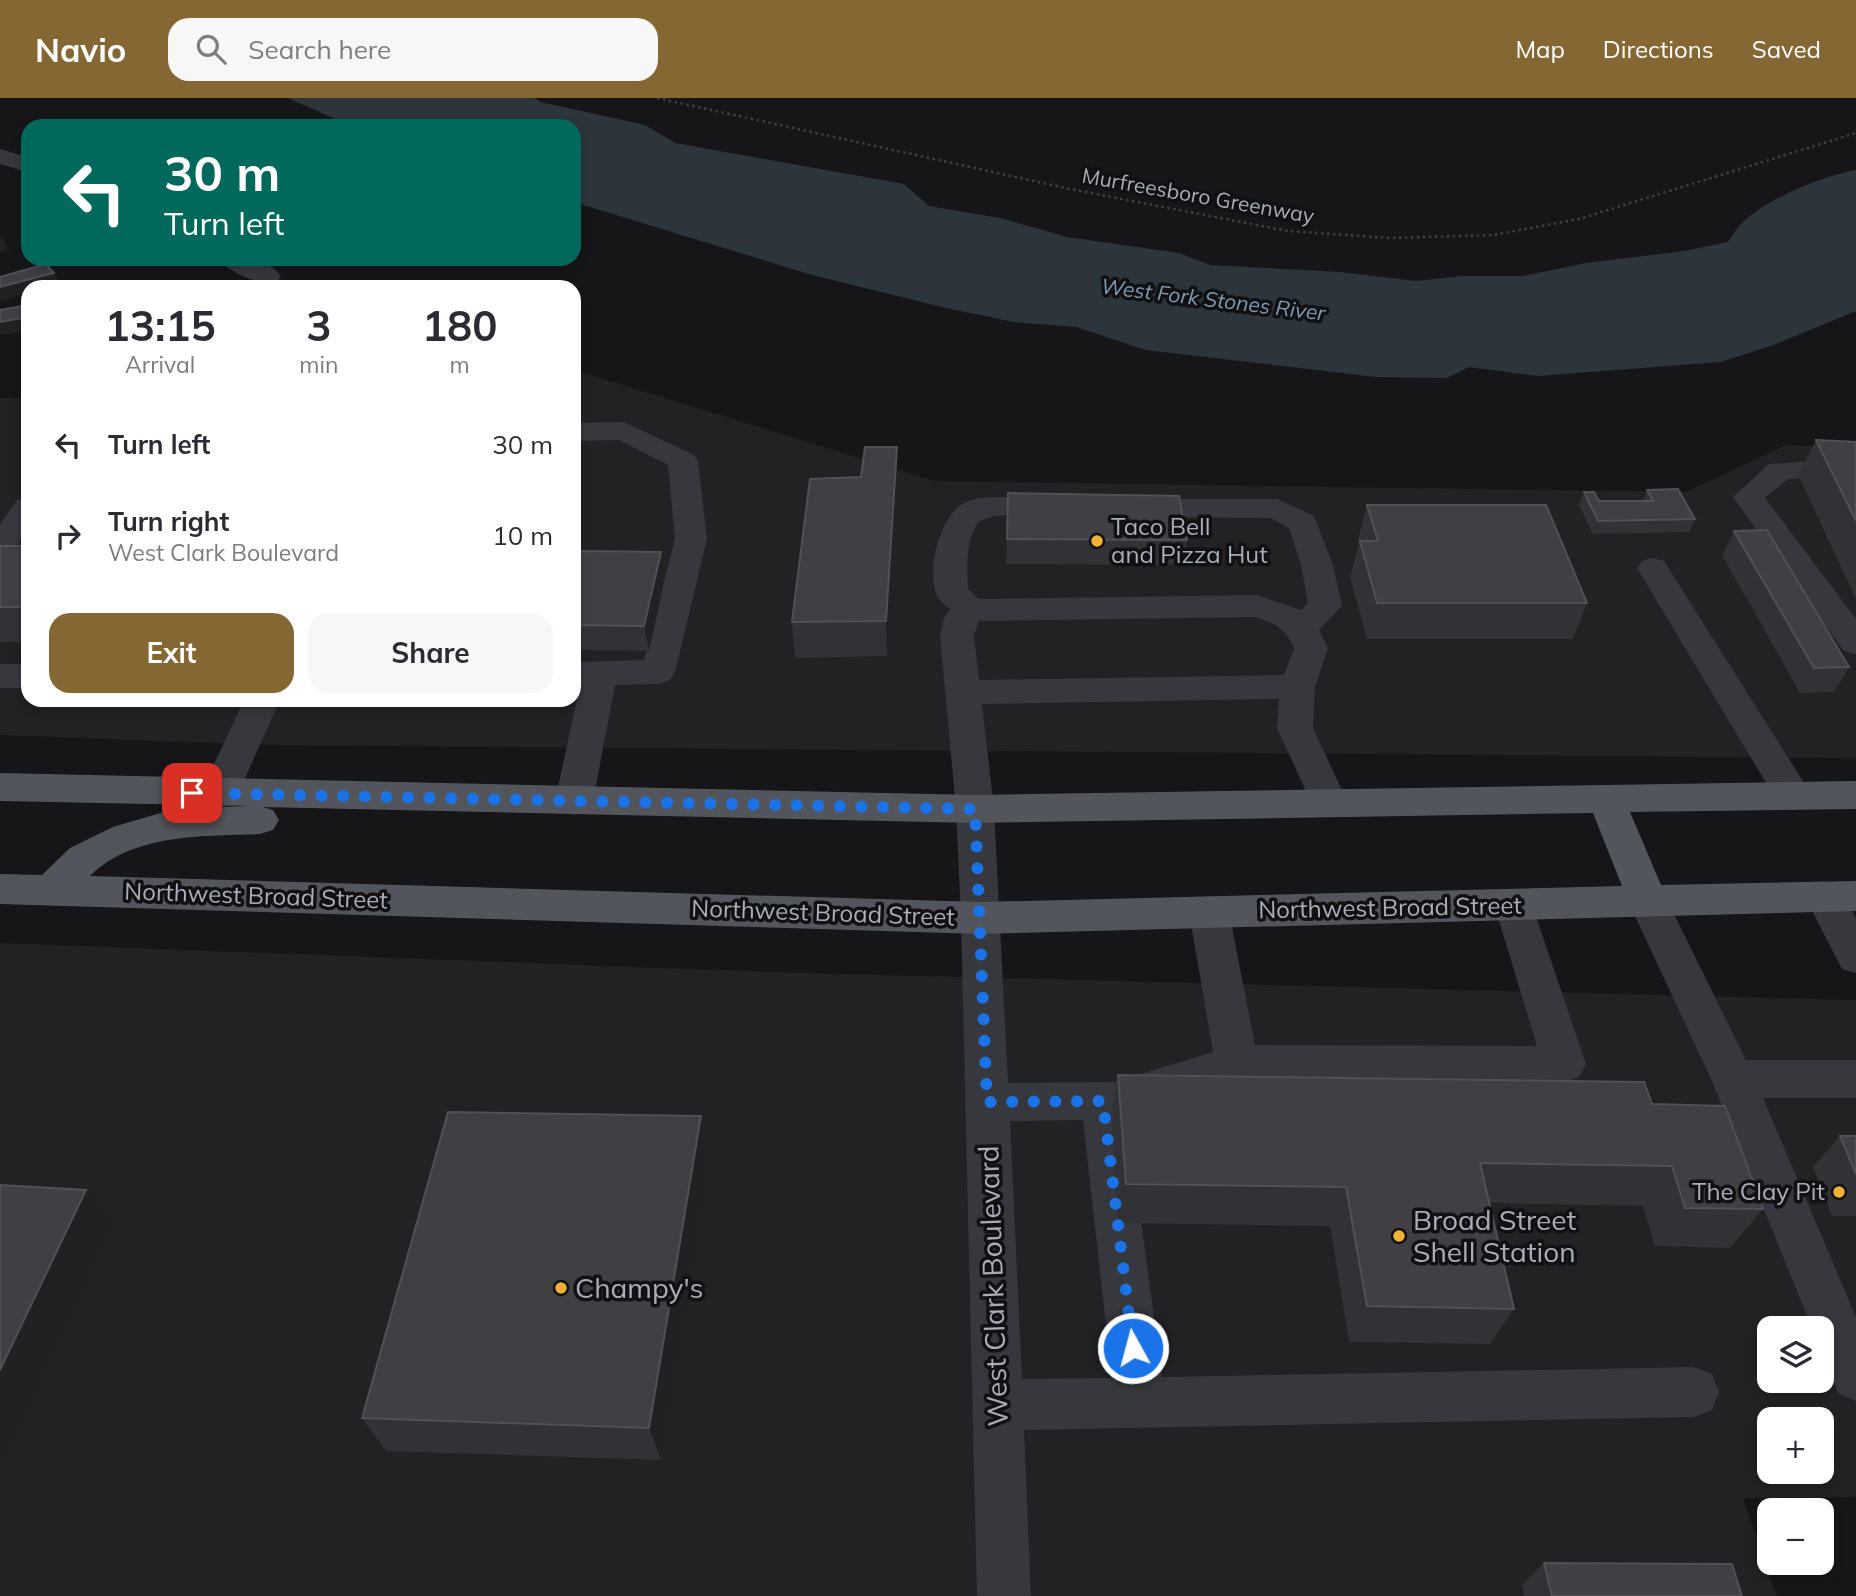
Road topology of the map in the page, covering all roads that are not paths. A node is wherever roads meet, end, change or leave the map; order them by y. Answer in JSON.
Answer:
{"nodes":[{"id":1,"x":0,"y":156,"type":"edge"},
{"id":2,"x":21,"y":163,"type":"edge"},
{"id":3,"x":247,"y":266,"type":"edge"},
{"id":4,"x":268,"y":276,"type":"dead end"},
{"id":5,"x":581,"y":432,"type":"edge"},
{"id":6,"x":1856,"y":467,"type":"edge"},
{"id":7,"x":21,"y":517,"type":"edge"},
{"id":8,"x":0,"y":547,"type":"edge"},
{"id":9,"x":1653,"y":568,"type":"dead end"},
{"id":10,"x":971,"y":610,"type":"junction"},
{"id":11,"x":1302,"y":627,"type":"junction"},
{"id":12,"x":1856,"y":643,"type":"edge"},
{"id":13,"x":587,"y":673,"type":"edge"},
{"id":14,"x":0,"y":676,"type":"edge"},
{"id":15,"x":21,"y":676,"type":"edge"},
{"id":16,"x":1297,"y":687,"type":"junction"},
{"id":17,"x":962,"y":692,"type":"junction"},
{"id":18,"x":259,"y":707,"type":"edge"},
{"id":19,"x":0,"y":787,"type":"edge"},
{"id":20,"x":219,"y":794,"type":"junction"},
{"id":21,"x":1856,"y":795,"type":"edge"},
{"id":22,"x":1793,"y":796,"type":"junction"},
{"id":23,"x":1606,"y":799,"type":"junction"},
{"id":24,"x":574,"y":801,"type":"junction"},
{"id":25,"x":1329,"y":803,"type":"junction"},
{"id":26,"x":975,"y":809,"type":"junction"},
{"id":27,"x":0,"y":888,"type":"edge"},
{"id":28,"x":51,"y":890,"type":"junction"},
{"id":29,"x":1840,"y":896,"type":"edge"},
{"id":30,"x":1648,"y":901,"type":"junction"},
{"id":31,"x":1514,"y":904,"type":"junction"},
{"id":32,"x":1209,"y":912,"type":"junction"},
{"id":33,"x":981,"y":918,"type":"junction"},
{"id":34,"x":1856,"y":957,"type":"edge"},
{"id":35,"x":1237,"y":1063,"type":"junction"},
{"id":36,"x":1733,"y":1079,"type":"junction"},
{"id":37,"x":1856,"y":1079,"type":"edge"},
{"id":38,"x":1103,"y":1101,"type":"junction"},
{"id":39,"x":987,"y":1102,"type":"junction"},
{"id":40,"x":1856,"y":1376,"type":"edge"},
{"id":41,"x":1695,"y":1392,"type":"dead end"},
{"id":42,"x":1140,"y":1403,"type":"junction"},
{"id":43,"x":998,"y":1405,"type":"junction"},
{"id":44,"x":1004,"y":1596,"type":"edge"}],
"edges":[{"from":1,"to":2,"type":"street"},
{"from":3,"to":4,"type":"street"},
{"from":5,"to":13,"type":"street"},
{"from":6,"to":12,"type":"street"},
{"from":7,"to":8,"type":"street"},
{"from":9,"to":22,"type":"street"},
{"from":10,"to":11,"type":"street"},
{"from":10,"to":11,"type":"street"},
{"from":10,"to":17,"type":"street","name":"West Clark Boulevard"},
{"from":11,"to":16,"type":"street"},
{"from":13,"to":24,"type":"street"},
{"from":14,"to":15,"type":"street"},
{"from":16,"to":17,"type":"street"},
{"from":16,"to":25,"type":"street"},
{"from":17,"to":26,"type":"street","name":"West Clark Boulevard"},
{"from":18,"to":20,"type":"street"},
{"from":19,"to":20,"type":"main road"},
{"from":20,"to":24,"type":"main road"},
{"from":21,"to":22,"type":"main road"},
{"from":22,"to":23,"type":"main road"},
{"from":23,"to":25,"type":"main road"},
{"from":23,"to":30,"type":"main road"},
{"from":24,"to":26,"type":"main road"},
{"from":24,"to":28,"type":"main road"},
{"from":25,"to":26,"type":"main road"},
{"from":26,"to":33,"type":"street","name":"West Clark Boulevard"},
{"from":27,"to":28,"type":"main road","name":"Northwest Broad Street"},
{"from":28,"to":33,"type":"main road","name":"Northwest Broad Street"},
{"from":29,"to":30,"type":"main road","name":"Northwest Broad Street"},
{"from":29,"to":34,"type":"street"},
{"from":30,"to":31,"type":"main road","name":"Northwest Broad Street"},
{"from":30,"to":36,"type":"street"},
{"from":31,"to":32,"type":"main road","name":"Northwest Broad Street"},
{"from":31,"to":35,"type":"street"},
{"from":32,"to":33,"type":"main road","name":"Northwest Broad Street"},
{"from":32,"to":35,"type":"street"},
{"from":33,"to":39,"type":"street","name":"West Clark Boulevard"},
{"from":35,"to":38,"type":"street"},
{"from":36,"to":37,"type":"street"},
{"from":36,"to":40,"type":"street"},
{"from":38,"to":39,"type":"street"},
{"from":38,"to":42,"type":"street"},
{"from":39,"to":43,"type":"street","name":"West Clark Boulevard"},
{"from":41,"to":42,"type":"street"},
{"from":42,"to":43,"type":"street"},
{"from":43,"to":44,"type":"street","name":"West Clark Boulevard"}]}
